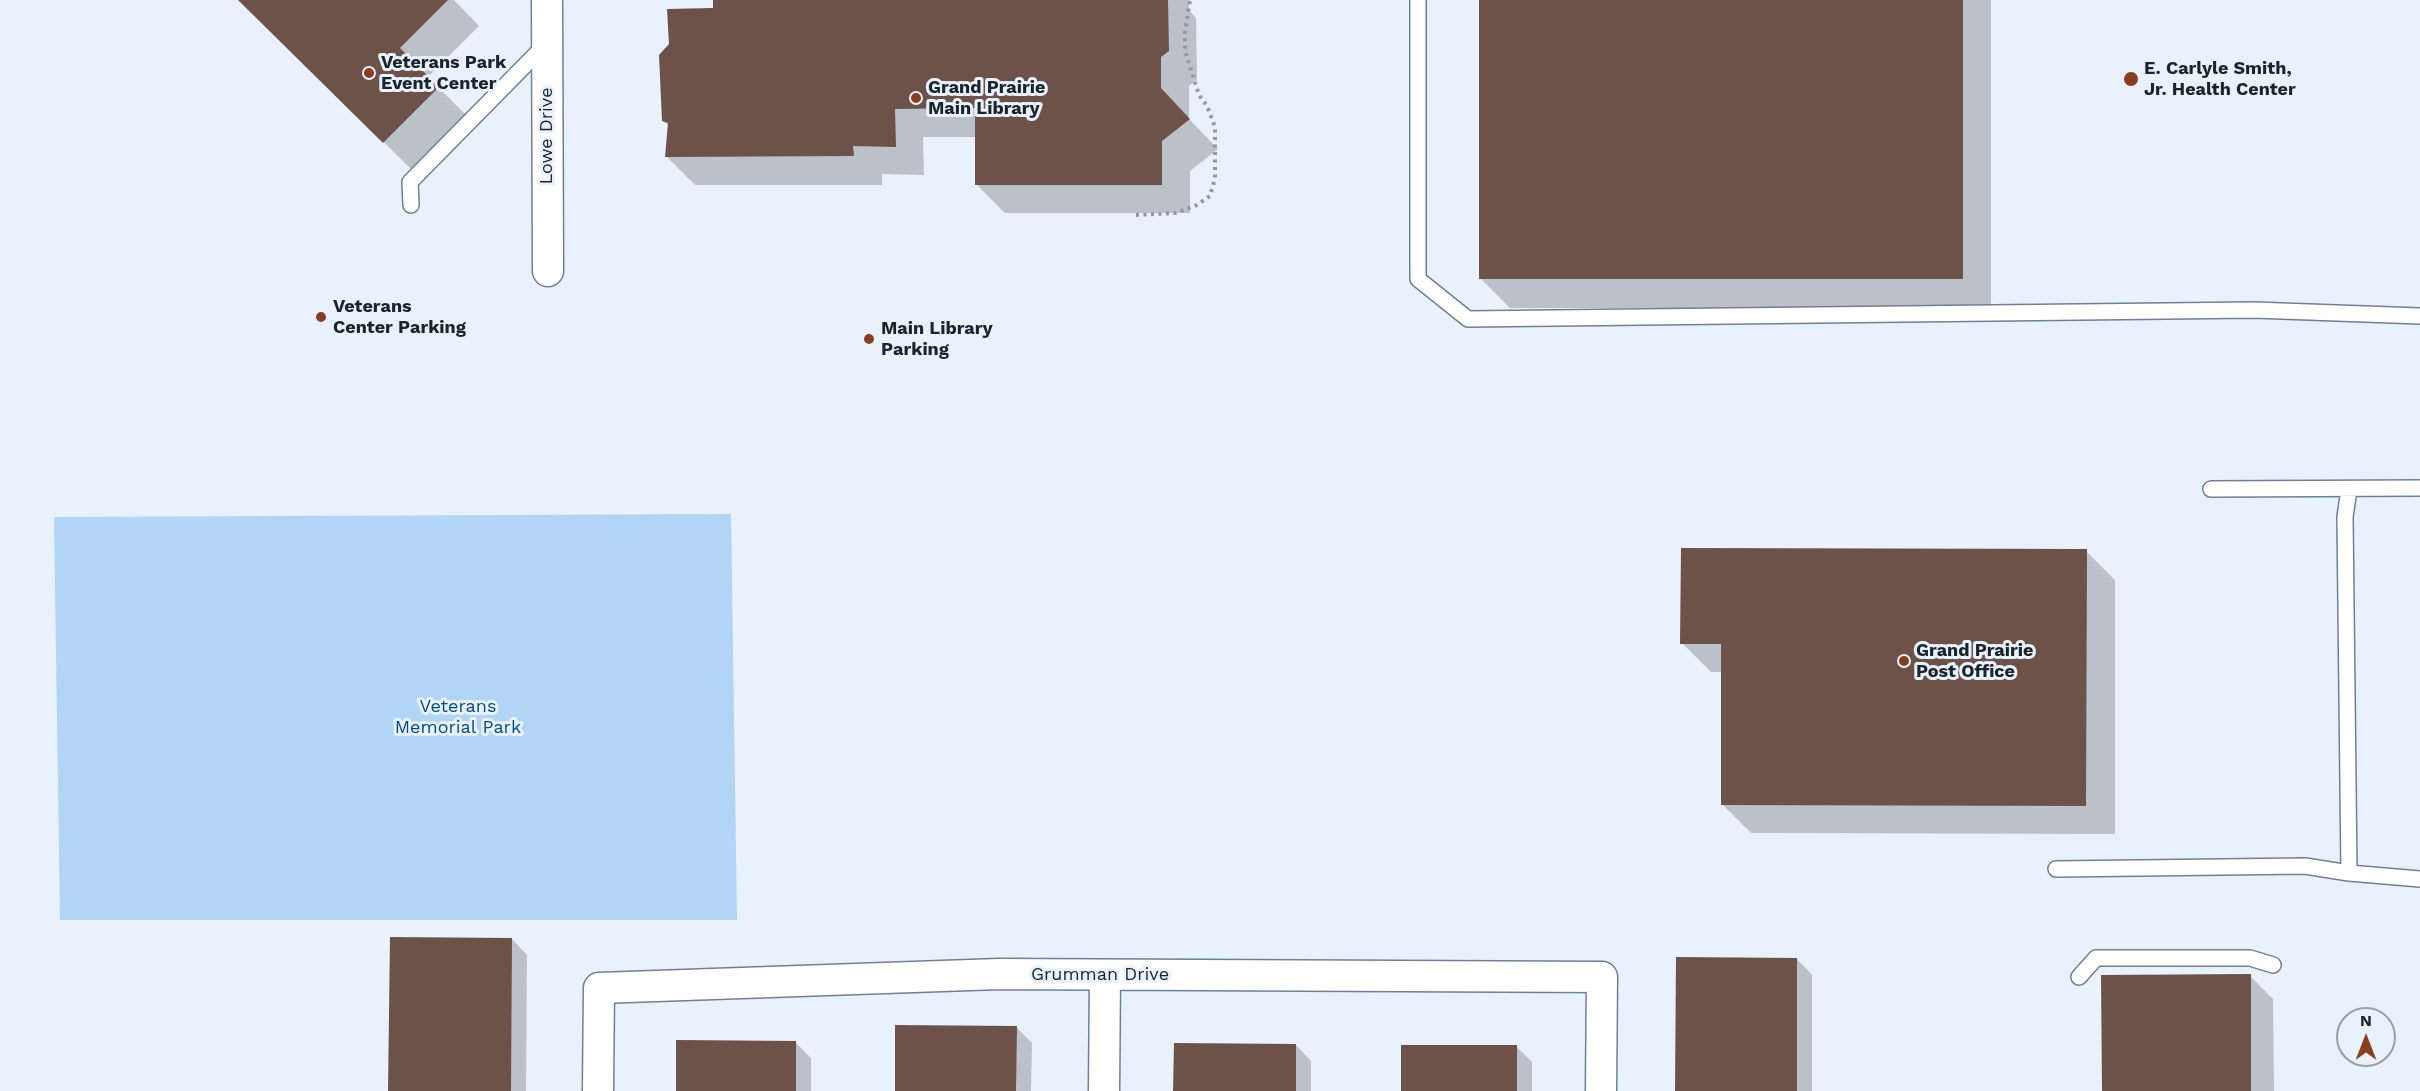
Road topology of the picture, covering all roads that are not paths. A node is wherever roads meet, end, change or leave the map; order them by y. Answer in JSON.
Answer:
{"nodes":[{"id":1,"x":547,"y":0,"type":"edge"},
{"id":2,"x":1418,"y":0,"type":"edge"},
{"id":3,"x":547,"y":43,"type":"junction"},
{"id":4,"x":411,"y":206,"type":"dead end"},
{"id":5,"x":548,"y":271,"type":"dead end"},
{"id":6,"x":2420,"y":316,"type":"edge"},
{"id":7,"x":2420,"y":488,"type":"edge"},
{"id":8,"x":2211,"y":489,"type":"dead end"},
{"id":9,"x":2349,"y":489,"type":"junction"},
{"id":10,"x":2056,"y":869,"type":"dead end"},
{"id":11,"x":2349,"y":873,"type":"junction"},
{"id":12,"x":2420,"y":879,"type":"edge"},
{"id":13,"x":2273,"y":965,"type":"dead end"},
{"id":14,"x":1105,"y":975,"type":"junction"},
{"id":15,"x":2079,"y":977,"type":"dead end"},
{"id":16,"x":598,"y":1091,"type":"edge"},
{"id":17,"x":1104,"y":1091,"type":"edge"},
{"id":18,"x":1601,"y":1091,"type":"edge"}],
"edges":[{"from":1,"to":3,"type":"street","name":"Lowe Drive"},
{"from":2,"to":6,"type":"lane"},
{"from":3,"to":4,"type":"lane"},
{"from":3,"to":5,"type":"street","name":"Lowe Drive"},
{"from":7,"to":9,"type":"lane"},
{"from":8,"to":9,"type":"lane"},
{"from":9,"to":11,"type":"lane"},
{"from":10,"to":11,"type":"lane"},
{"from":11,"to":12,"type":"lane"},
{"from":13,"to":15,"type":"lane"},
{"from":14,"to":16,"type":"street","name":"Grumman Drive"},
{"from":14,"to":17,"type":"street"},
{"from":14,"to":18,"type":"street","name":"Grumman Drive"}]}
